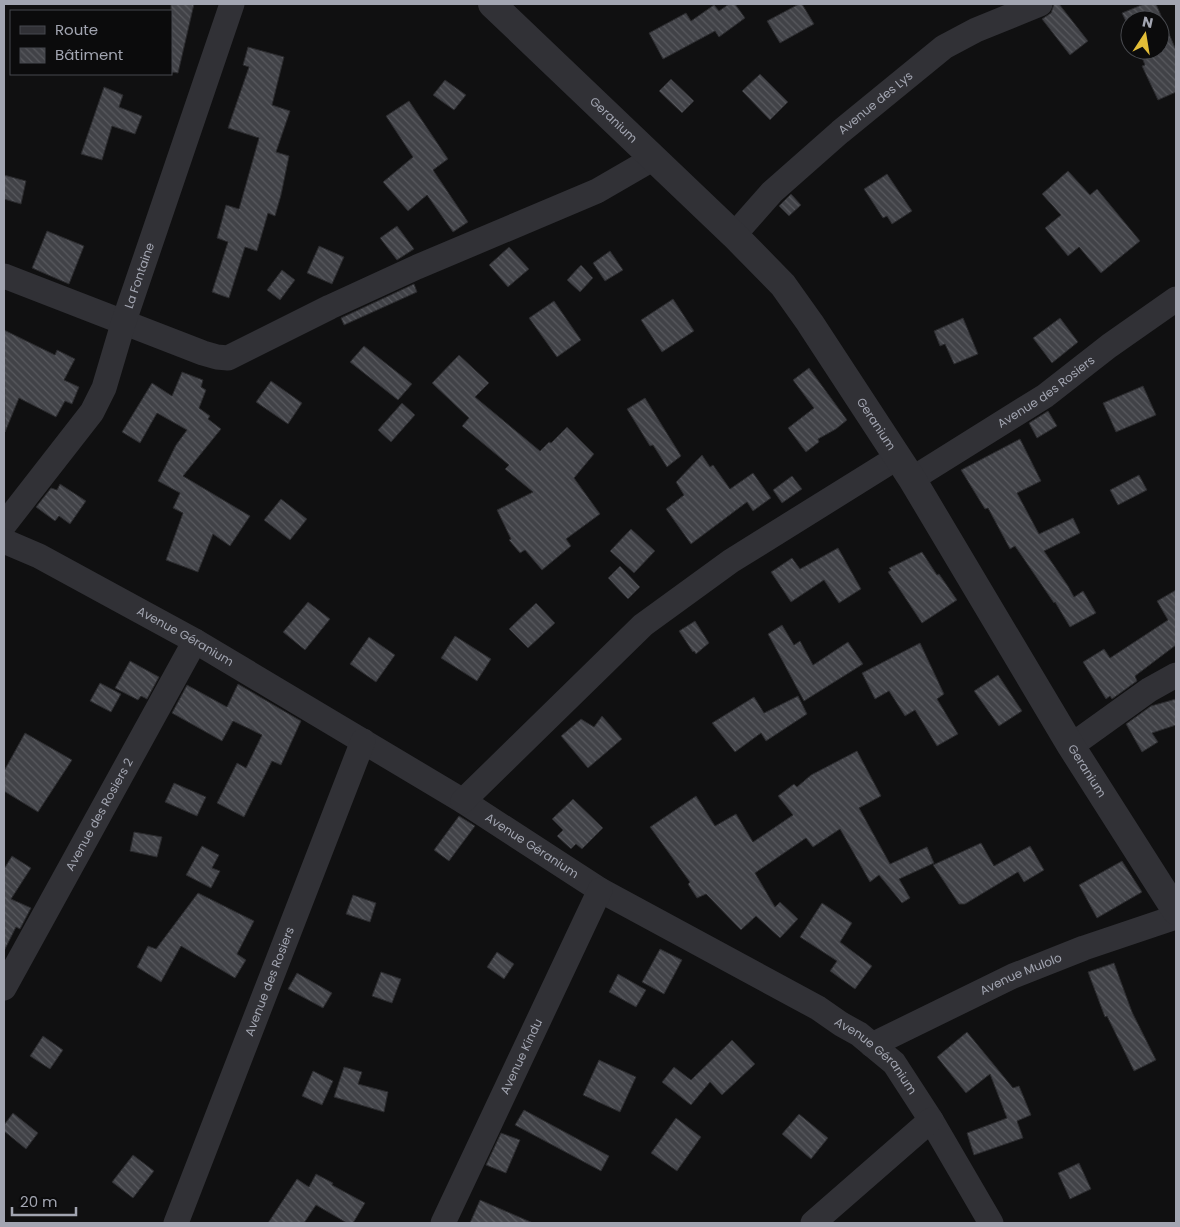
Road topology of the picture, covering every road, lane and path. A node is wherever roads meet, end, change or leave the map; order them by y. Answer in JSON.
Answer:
{"nodes":[{"id":1,"x":232,"y":4,"type":"edge"},
{"id":2,"x":492,"y":4,"type":"edge"},
{"id":3,"x":1040,"y":4,"type":"edge"},
{"id":4,"x":654,"y":158,"type":"junction"},
{"id":5,"x":734,"y":235,"type":"junction"},
{"id":6,"x":4,"y":276,"type":"edge"},
{"id":7,"x":1176,"y":299,"type":"edge"},
{"id":8,"x":123,"y":324,"type":"junction"},
{"id":9,"x":905,"y":468,"type":"junction"},
{"id":10,"x":4,"y":525,"type":"edge"},
{"id":11,"x":4,"y":541,"type":"edge"},
{"id":12,"x":195,"y":641,"type":"junction"},
{"id":13,"x":1176,"y":675,"type":"edge"},
{"id":14,"x":363,"y":741,"type":"junction"},
{"id":15,"x":1071,"y":746,"type":"junction"},
{"id":16,"x":463,"y":801,"type":"junction"},
{"id":17,"x":600,"y":890,"type":"junction"},
{"id":18,"x":1176,"y":912,"type":"edge"},
{"id":19,"x":1176,"y":917,"type":"edge"},
{"id":20,"x":4,"y":988,"type":"edge"},
{"id":21,"x":872,"y":1045,"type":"junction"},
{"id":22,"x":931,"y":1120,"type":"junction"},
{"id":23,"x":176,"y":1223,"type":"edge"},
{"id":24,"x":443,"y":1223,"type":"edge"},
{"id":25,"x":813,"y":1223,"type":"edge"},
{"id":26,"x":990,"y":1223,"type":"edge"}],
"edges":[{"from":1,"to":8,"type":"street","name":"La Fontaine"},
{"from":2,"to":4,"type":"street","name":"Geranium"},
{"from":3,"to":5,"type":"street","name":"Avenue des Lys"},
{"from":4,"to":5,"type":"street","name":"Geranium"},
{"from":4,"to":8,"type":"street"},
{"from":5,"to":9,"type":"street","name":"Geranium"},
{"from":6,"to":8,"type":"street"},
{"from":7,"to":9,"type":"street","name":"Avenue des Rosiers"},
{"from":8,"to":10,"type":"street","name":"La Fontaine"},
{"from":9,"to":15,"type":"street","name":"Geranium"},
{"from":9,"to":16,"type":"street","name":"Avenue des Rosiers"},
{"from":11,"to":12,"type":"street","name":"Avenue Géranium"},
{"from":12,"to":14,"type":"street","name":"Avenue Géranium"},
{"from":12,"to":20,"type":"street","name":"Avenue des Rosiers 2"},
{"from":13,"to":15,"type":"street"},
{"from":14,"to":16,"type":"street","name":"Avenue Géranium"},
{"from":14,"to":23,"type":"street","name":"Avenue des Rosiers"},
{"from":15,"to":18,"type":"street","name":"Geranium"},
{"from":16,"to":17,"type":"street","name":"Avenue Géranium"},
{"from":17,"to":21,"type":"street","name":"Avenue Géranium"},
{"from":17,"to":24,"type":"street","name":"Avenue Kindu"},
{"from":19,"to":21,"type":"street","name":"Avenue Mulolo"},
{"from":21,"to":22,"type":"street","name":"Avenue Géranium"},
{"from":22,"to":25,"type":"street"},
{"from":22,"to":26,"type":"street","name":"Avenue Géranium"}]}
